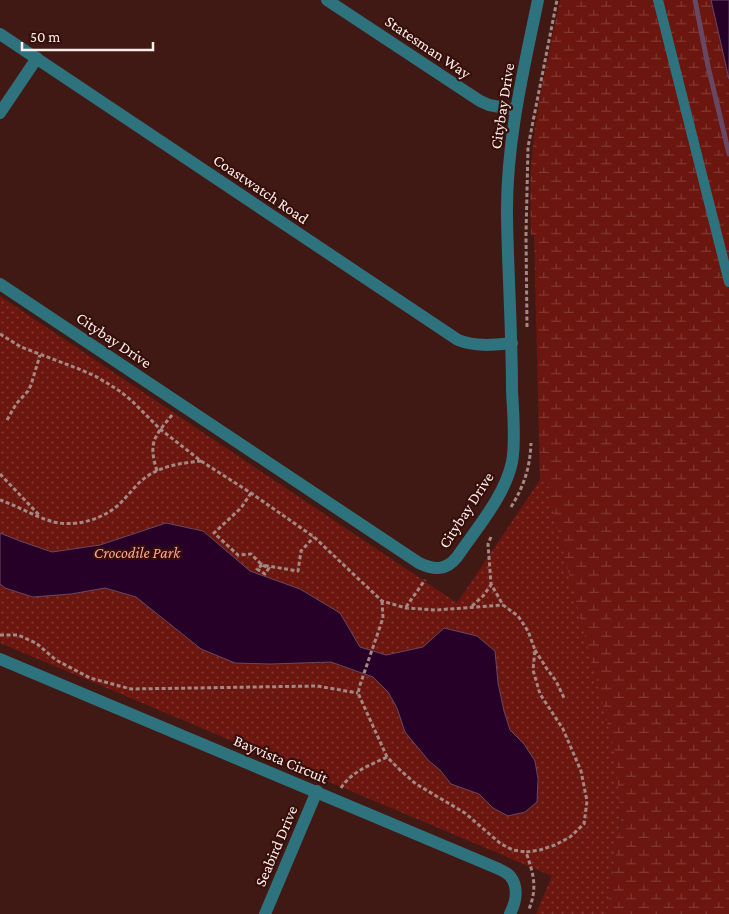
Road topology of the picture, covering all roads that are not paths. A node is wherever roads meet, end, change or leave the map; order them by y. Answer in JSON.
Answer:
{"nodes":[{"id":1,"x":328,"y":0,"type":"edge"},
{"id":2,"x":538,"y":0,"type":"edge"},
{"id":3,"x":658,"y":0,"type":"edge"},
{"id":4,"x":0,"y":34,"type":"edge"},
{"id":5,"x":36,"y":58,"type":"junction"},
{"id":6,"x":516,"y":110,"type":"junction"},
{"id":7,"x":0,"y":113,"type":"edge"},
{"id":8,"x":729,"y":282,"type":"edge"},
{"id":9,"x":0,"y":284,"type":"edge"},
{"id":10,"x":512,"y":343,"type":"junction"},
{"id":11,"x":0,"y":659,"type":"edge"},
{"id":12,"x":317,"y":791,"type":"junction"},
{"id":13,"x":265,"y":914,"type":"edge"},
{"id":14,"x":510,"y":914,"type":"edge"}],
"edges":[{"from":1,"to":6,"type":"street","name":"Statesman Way"},
{"from":2,"to":6,"type":"street","name":"Citybay Drive"},
{"from":3,"to":8,"type":"lane"},
{"from":4,"to":5,"type":"street","name":"Coastwatch Road"},
{"from":5,"to":7,"type":"street"},
{"from":5,"to":10,"type":"street","name":"Coastwatch Road"},
{"from":6,"to":10,"type":"street","name":"Citybay Drive"},
{"from":9,"to":10,"type":"street","name":"Citybay Drive"},
{"from":11,"to":12,"type":"street","name":"Bayvista Circuit"},
{"from":12,"to":13,"type":"street","name":"Seabird Drive"},
{"from":12,"to":14,"type":"street","name":"Bayvista Circuit"}]}
